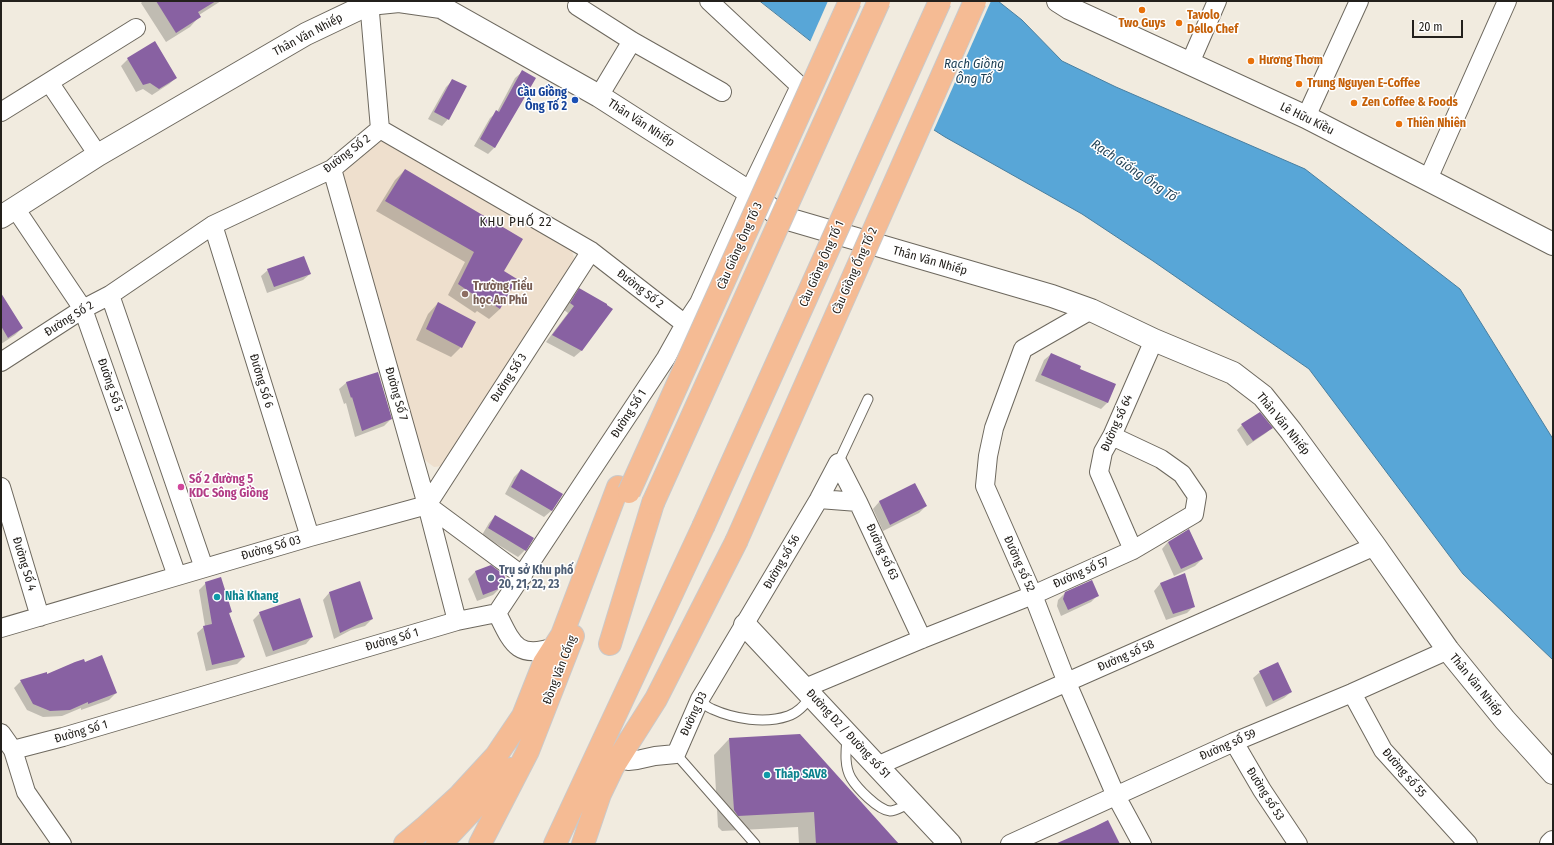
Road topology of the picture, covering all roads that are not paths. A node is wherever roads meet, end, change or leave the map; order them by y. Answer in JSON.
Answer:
{"nodes":[{"id":1,"x":709,"y":1,"type":"edge"},
{"id":2,"x":837,"y":1,"type":"edge"},
{"id":3,"x":850,"y":1,"type":"edge"},
{"id":4,"x":879,"y":1,"type":"edge"},
{"id":5,"x":940,"y":1,"type":"edge"},
{"id":6,"x":975,"y":1,"type":"edge"},
{"id":7,"x":1217,"y":1,"type":"edge"},
{"id":8,"x":1359,"y":1,"type":"edge"},
{"id":9,"x":1507,"y":1,"type":"edge"},
{"id":10,"x":369,"y":2,"type":"edge"},
{"id":11,"x":1066,"y":4,"type":"edge"},
{"id":12,"x":577,"y":6,"type":"dead end"},
{"id":13,"x":136,"y":28,"type":"dead end"},
{"id":14,"x":632,"y":41,"type":"junction"},
{"id":15,"x":1190,"y":63,"type":"junction"},
{"id":16,"x":49,"y":82,"type":"junction"},
{"id":17,"x":722,"y":92,"type":"dead end"},
{"id":18,"x":599,"y":96,"type":"junction"},
{"id":19,"x":1,"y":112,"type":"edge"},
{"id":20,"x":1306,"y":117,"type":"junction"},
{"id":21,"x":380,"y":129,"type":"junction"},
{"id":22,"x":98,"y":155,"type":"junction"},
{"id":23,"x":332,"y":169,"type":"junction"},
{"id":24,"x":1428,"y":179,"type":"junction"},
{"id":25,"x":749,"y":192,"type":"junction"},
{"id":26,"x":8,"y":213,"type":"edge"},
{"id":27,"x":213,"y":225,"type":"junction"},
{"id":28,"x":1553,"y":244,"type":"edge"},
{"id":29,"x":591,"y":251,"type":"junction"},
{"id":30,"x":110,"y":295,"type":"junction"},
{"id":31,"x":83,"y":309,"type":"junction"},
{"id":32,"x":1091,"y":310,"type":"junction"},
{"id":33,"x":685,"y":324,"type":"junction"},
{"id":34,"x":1154,"y":340,"type":"junction"},
{"id":35,"x":1,"y":362,"type":"edge"},
{"id":36,"x":868,"y":398,"type":"dead end"},
{"id":37,"x":1112,"y":436,"type":"junction"},
{"id":38,"x":838,"y":463,"type":"junction"},
{"id":39,"x":1,"y":487,"type":"edge"},
{"id":40,"x":623,"y":489,"type":"junction"},
{"id":41,"x":819,"y":499,"type":"junction"},
{"id":42,"x":858,"y":502,"type":"junction"},
{"id":43,"x":427,"y":505,"type":"junction"},
{"id":44,"x":310,"y":537,"type":"junction"},
{"id":45,"x":1376,"y":546,"type":"junction"},
{"id":46,"x":1132,"y":550,"type":"junction"},
{"id":47,"x":204,"y":568,"type":"junction"},
{"id":48,"x":177,"y":576,"type":"junction"},
{"id":49,"x":523,"y":576,"type":"junction"},
{"id":50,"x":1033,"y":595,"type":"junction"},
{"id":51,"x":497,"y":613,"type":"junction"},
{"id":52,"x":40,"y":617,"type":"junction"},
{"id":53,"x":457,"y":621,"type":"junction"},
{"id":54,"x":745,"y":625,"type":"junction"},
{"id":55,"x":1,"y":628,"type":"edge"},
{"id":56,"x":922,"y":639,"type":"junction"},
{"id":57,"x":610,"y":642,"type":"dead end"},
{"id":58,"x":1448,"y":650,"type":"junction"},
{"id":59,"x":549,"y":655,"type":"junction"},
{"id":60,"x":1067,"y":683,"type":"junction"},
{"id":61,"x":808,"y":692,"type":"junction"},
{"id":62,"x":1352,"y":693,"type":"junction"},
{"id":63,"x":700,"y":699,"type":"junction"},
{"id":64,"x":1,"y":733,"type":"edge"},
{"id":65,"x":847,"y":734,"type":"junction"},
{"id":66,"x":1234,"y":742,"type":"junction"},
{"id":67,"x":13,"y":750,"type":"junction"},
{"id":68,"x":528,"y":751,"type":"junction"},
{"id":69,"x":676,"y":754,"type":"junction"},
{"id":70,"x":620,"y":755,"type":"junction"},
{"id":71,"x":877,"y":766,"type":"junction"},
{"id":72,"x":1553,"y":773,"type":"edge"},
{"id":73,"x":1116,"y":796,"type":"junction"},
{"id":74,"x":912,"y":803,"type":"junction"},
{"id":75,"x":62,"y":844,"type":"edge"},
{"id":76,"x":405,"y":844,"type":"edge"},
{"id":77,"x":437,"y":844,"type":"edge"},
{"id":78,"x":480,"y":844,"type":"edge"},
{"id":79,"x":555,"y":844,"type":"edge"},
{"id":80,"x":583,"y":844,"type":"edge"},
{"id":81,"x":755,"y":844,"type":"edge"},
{"id":82,"x":950,"y":844,"type":"edge"},
{"id":83,"x":1010,"y":844,"type":"edge"},
{"id":84,"x":1142,"y":844,"type":"edge"},
{"id":85,"x":1298,"y":844,"type":"edge"},
{"id":86,"x":1468,"y":844,"type":"edge"}],
"edges":[{"from":1,"to":25,"type":"street","name":"Đường Số 1"},
{"from":2,"to":40,"type":"main road","name":"Cầu Giồng Ông Tố 3"},
{"from":3,"to":40,"type":"main road","name":"Cầu Giồng Ông Tố 3","bridge":true},
{"from":4,"to":57,"type":"main road","bridge":true},
{"from":5,"to":79,"type":"main road","name":"Cầu Giồng Ông Tố 1","bridge":true},
{"from":6,"to":70,"type":"main road","name":"Cầu Giồng Ống Tố 2","bridge":true},
{"from":7,"to":15,"type":"street"},
{"from":8,"to":20,"type":"street"},
{"from":9,"to":24,"type":"street"},
{"from":10,"to":18,"type":"street","name":"Thân Văn Nhiếp"},
{"from":10,"to":21,"type":"street"},
{"from":10,"to":22,"type":"street","name":"Thân Văn Nhiếp"},
{"from":11,"to":15,"type":"street","name":"Lê Hữu Kiều"},
{"from":12,"to":14,"type":"street"},
{"from":13,"to":16,"type":"street"},
{"from":14,"to":17,"type":"street"},
{"from":14,"to":18,"type":"street"},
{"from":15,"to":20,"type":"street","name":"Lê Hữu Kiều"},
{"from":16,"to":19,"type":"street"},
{"from":16,"to":22,"type":"street"},
{"from":18,"to":25,"type":"street","name":"Thân Văn Nhiếp"},
{"from":20,"to":24,"type":"street","name":"Lê Hữu Kiều"},
{"from":21,"to":23,"type":"street","name":"Đường Số 2"},
{"from":21,"to":29,"type":"street","name":"Đường Số 2"},
{"from":22,"to":26,"type":"street","name":"Thân Văn Nhiếp"},
{"from":23,"to":27,"type":"street","name":"Đường Số 2"},
{"from":23,"to":43,"type":"street","name":"Đường Số 7"},
{"from":24,"to":28,"type":"street","name":"Lê Hữu Kiều"},
{"from":25,"to":32,"type":"street","name":"Thân Văn Nhiếp"},
{"from":25,"to":33,"type":"street","name":"Đường Số 1"},
{"from":26,"to":31,"type":"street","name":"Đường Số 5"},
{"from":27,"to":30,"type":"street","name":"Đường Số 2"},
{"from":27,"to":44,"type":"street","name":"Đường Số 6"},
{"from":29,"to":33,"type":"street","name":"Đường Số 2"},
{"from":29,"to":43,"type":"street","name":"Đường Số 3"},
{"from":30,"to":31,"type":"street","name":"Đường Số 2"},
{"from":30,"to":47,"type":"street"},
{"from":31,"to":35,"type":"street","name":"Đường Số 2"},
{"from":31,"to":48,"type":"street","name":"Đường Số 5"},
{"from":32,"to":34,"type":"street","name":"Thân Văn Nhiếp"},
{"from":32,"to":50,"type":"street","name":"Đường số 52"},
{"from":33,"to":49,"type":"street","name":"Đường Số 1"},
{"from":34,"to":37,"type":"street","name":"Đường số 64"},
{"from":34,"to":45,"type":"street","name":"Thân Văn Nhiếp"},
{"from":36,"to":38,"type":"lane"},
{"from":37,"to":46,"type":"street","name":"Đường số 64"},
{"from":37,"to":46,"type":"street","name":"Đường số 57"},
{"from":38,"to":41,"type":"street","name":"Đường số 56"},
{"from":38,"to":42,"type":"street"},
{"from":39,"to":52,"type":"street","name":"Đường Số 4"},
{"from":40,"to":59,"type":"main road","name":"Đồng Văn Cống"},
{"from":40,"to":68,"type":"main road","name":"Đồng Văn Cống"},
{"from":41,"to":42,"type":"street"},
{"from":41,"to":54,"type":"street","name":"Đường số 56"},
{"from":42,"to":56,"type":"street","name":"Đường số 63"},
{"from":43,"to":44,"type":"street","name":"Đường Số 03"},
{"from":43,"to":49,"type":"street"},
{"from":43,"to":53,"type":"street","name":"Đường Số 7"},
{"from":44,"to":47,"type":"street","name":"Đường Số 03"},
{"from":45,"to":58,"type":"street","name":"Thân Văn Nhiếp"},
{"from":45,"to":60,"type":"street","name":"Đường số 58"},
{"from":46,"to":50,"type":"street","name":"Đường số 57"},
{"from":47,"to":48,"type":"street","name":"Đường Số 03"},
{"from":48,"to":52,"type":"street","name":"Đường Số 03"},
{"from":49,"to":51,"type":"street","name":"Đường Số 1"},
{"from":50,"to":56,"type":"street","name":"Đường số 57"},
{"from":50,"to":60,"type":"street","name":"Đường số 52"},
{"from":51,"to":53,"type":"street","name":"Đường Số 1"},
{"from":51,"to":59,"type":"street"},
{"from":52,"to":55,"type":"street","name":"Đường Số 03"},
{"from":53,"to":67,"type":"street","name":"Đường Số 1"},
{"from":54,"to":61,"type":"street","name":"Đường D2 / Đường số 51"},
{"from":54,"to":63,"type":"street","name":"Đường D3"},
{"from":56,"to":61,"type":"street","name":"Đường số 57"},
{"from":58,"to":62,"type":"street","name":"Đường số 59"},
{"from":58,"to":72,"type":"street","name":"Thân Văn Nhiếp"},
{"from":59,"to":76,"type":"main road","name":"Đồng Văn Cống"},
{"from":60,"to":71,"type":"street","name":"Đường số 58"},
{"from":60,"to":73,"type":"street","name":"Đường số 52"},
{"from":61,"to":63,"type":"lane"},
{"from":61,"to":65,"type":"street","name":"Đường D2 / Đường số 51"},
{"from":62,"to":66,"type":"street","name":"Đường số 59"},
{"from":62,"to":86,"type":"street","name":"Đường số 55"},
{"from":63,"to":69,"type":"street","name":"Đường D3"},
{"from":64,"to":67,"type":"street"},
{"from":65,"to":71,"type":"street","name":"Đường D2 / Đường số 51"},
{"from":65,"to":74,"type":"lane"},
{"from":66,"to":73,"type":"street","name":"Đường số 59"},
{"from":66,"to":85,"type":"street","name":"Đường số 53"},
{"from":67,"to":75,"type":"street"},
{"from":68,"to":77,"type":"main road"},
{"from":68,"to":78,"type":"main road","name":"Đồng Văn Cống"},
{"from":69,"to":70,"type":"street"},
{"from":69,"to":81,"type":"lane"},
{"from":70,"to":80,"type":"main road"},
{"from":71,"to":74,"type":"street","name":"Đường D2 / Đường số 51"},
{"from":73,"to":83,"type":"street","name":"Đường số 59"},
{"from":73,"to":84,"type":"street","name":"Đường số 52"},
{"from":74,"to":82,"type":"street","name":"Đường D2 / Đường số 51"}]}
